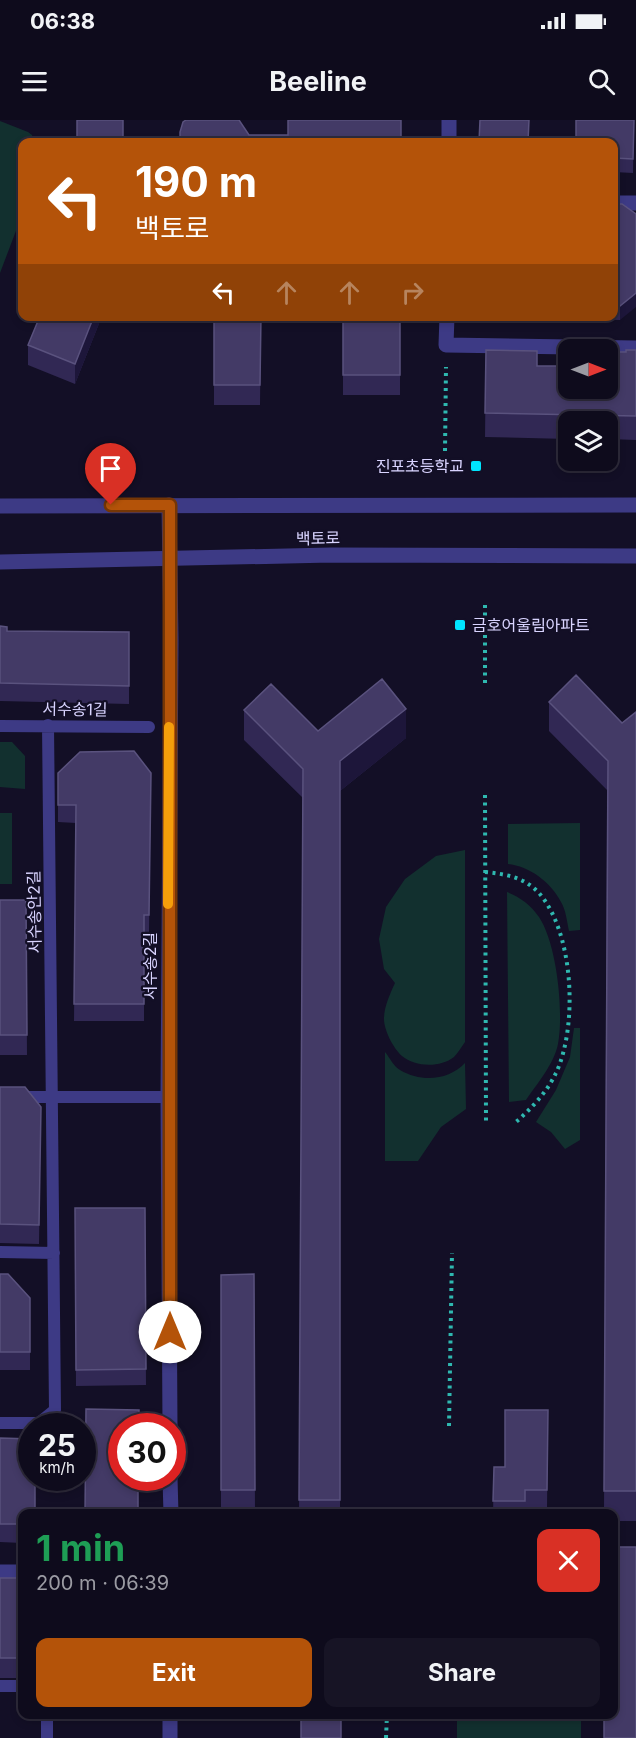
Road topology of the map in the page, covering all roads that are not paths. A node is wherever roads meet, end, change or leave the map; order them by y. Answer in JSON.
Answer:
{"nodes":[{"id":1,"x":449,"y":120,"type":"edge"},
{"id":2,"x":449,"y":138,"type":"edge"},
{"id":3,"x":618,"y":203,"type":"edge"},
{"id":4,"x":636,"y":203,"type":"edge"},
{"id":5,"x":447,"y":321,"type":"edge"},
{"id":6,"x":636,"y":348,"type":"edge"},
{"id":7,"x":170,"y":505,"type":"junction"},
{"id":8,"x":636,"y":505,"type":"edge"},
{"id":9,"x":0,"y":506,"type":"edge"},
{"id":10,"x":636,"y":556,"type":"edge"},
{"id":11,"x":170,"y":559,"type":"junction"},
{"id":12,"x":0,"y":562,"type":"edge"},
{"id":13,"x":48,"y":725,"type":"junction"},
{"id":14,"x":0,"y":726,"type":"edge"},
{"id":15,"x":149,"y":727,"type":"dead end"},
{"id":16,"x":0,"y":1097,"type":"edge"},
{"id":17,"x":168,"y":1097,"type":"junction"},
{"id":18,"x":54,"y":1098,"type":"junction"},
{"id":19,"x":0,"y":1252,"type":"edge"},
{"id":20,"x":54,"y":1252,"type":"junction"},
{"id":21,"x":170,"y":1413,"type":"edge"},
{"id":22,"x":0,"y":1423,"type":"edge"},
{"id":23,"x":170,"y":1491,"type":"edge"},
{"id":24,"x":171,"y":1509,"type":"edge"},
{"id":25,"x":0,"y":1572,"type":"edge"},
{"id":26,"x":18,"y":1572,"type":"edge"},
{"id":27,"x":0,"y":1686,"type":"edge"},
{"id":28,"x":18,"y":1686,"type":"edge"},
{"id":29,"x":47,"y":1719,"type":"edge"},
{"id":30,"x":170,"y":1719,"type":"edge"},
{"id":31,"x":47,"y":1738,"type":"edge"},
{"id":32,"x":170,"y":1738,"type":"edge"}],
"edges":[{"from":1,"to":2,"type":"street"},
{"from":3,"to":4,"type":"street"},
{"from":5,"to":6,"type":"street"},
{"from":7,"to":8,"type":"street","name":"백토로"},
{"from":7,"to":9,"type":"street","name":"백토로"},
{"from":7,"to":11,"type":"street","name":"서수송2길"},
{"from":10,"to":11,"type":"street","name":"백토로"},
{"from":11,"to":12,"type":"street","name":"백토로"},
{"from":11,"to":17,"type":"street","name":"서수송2길"},
{"from":13,"to":14,"type":"lane","name":"서수송1길"},
{"from":13,"to":15,"type":"lane","name":"서수송1길"},
{"from":13,"to":18,"type":"lane","name":"서수송안2길"},
{"from":16,"to":18,"type":"lane"},
{"from":17,"to":18,"type":"lane"},
{"from":17,"to":21,"type":"street","name":"서수송2길"},
{"from":18,"to":20,"type":"lane","name":"서수송안2길"},
{"from":19,"to":20,"type":"lane"},
{"from":20,"to":22,"type":"lane","name":"서수송안2길"},
{"from":23,"to":24,"type":"street"},
{"from":25,"to":26,"type":"street"},
{"from":27,"to":28,"type":"lane"},
{"from":29,"to":31,"type":"lane"},
{"from":30,"to":32,"type":"street"}]}
